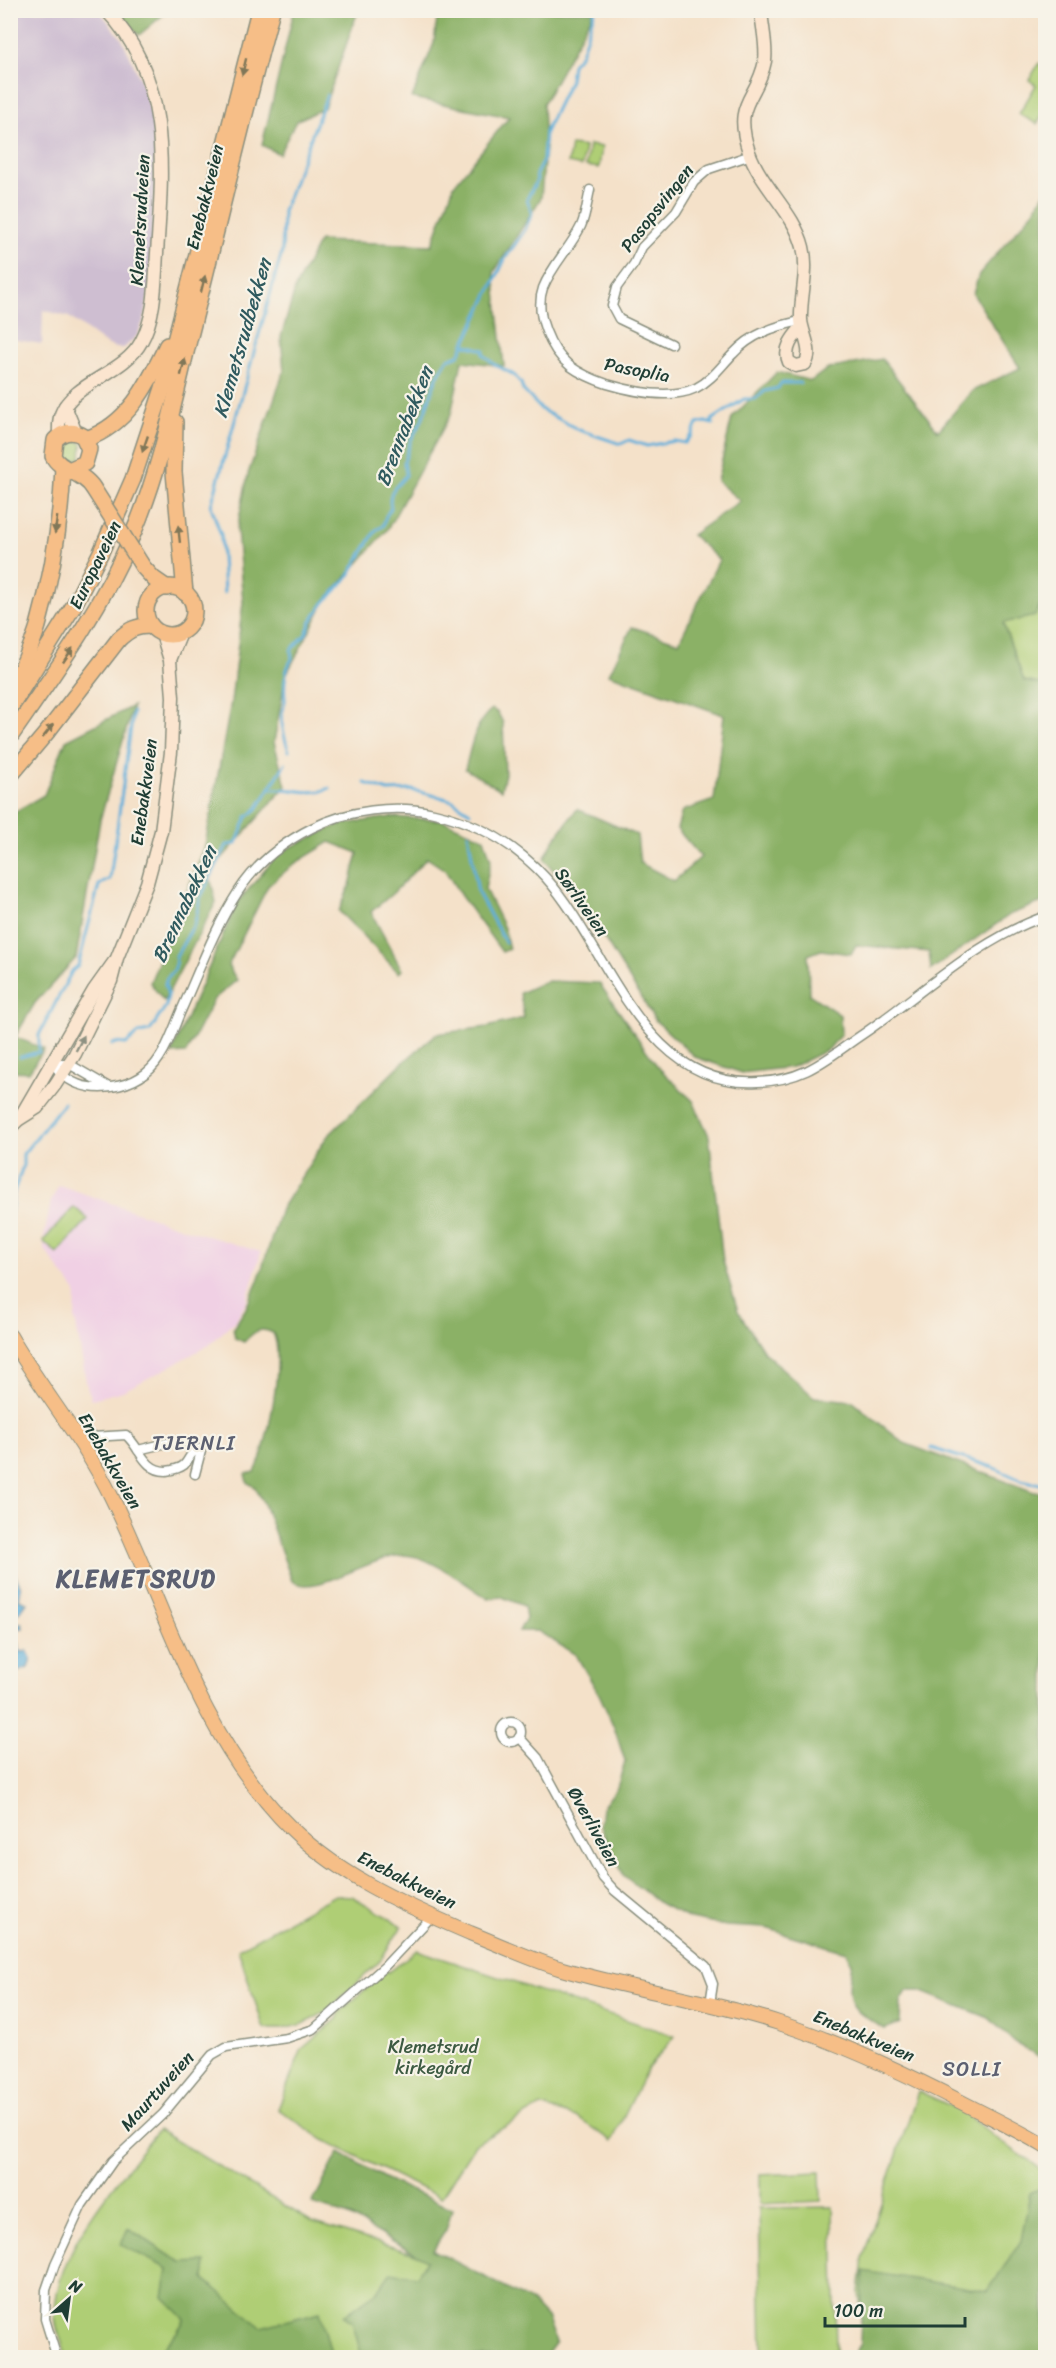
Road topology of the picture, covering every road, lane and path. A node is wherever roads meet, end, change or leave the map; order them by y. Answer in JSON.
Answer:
{"nodes":[{"id":1,"x":106,"y":10,"type":"edge"},
{"id":2,"x":259,"y":10,"type":"edge"},
{"id":3,"x":272,"y":10,"type":"edge"},
{"id":4,"x":761,"y":10,"type":"edge"},
{"id":5,"x":751,"y":155,"type":"junction"},
{"id":6,"x":590,"y":190,"type":"dead end"},
{"id":7,"x":181,"y":318,"type":"junction"},
{"id":8,"x":801,"y":324,"type":"joint"},
{"id":9,"x":671,"y":344,"type":"dead end"},
{"id":10,"x":170,"y":390,"type":"junction"},
{"id":11,"x":65,"y":406,"type":"junction"},
{"id":12,"x":81,"y":436,"type":"junction"},
{"id":13,"x":59,"y":437,"type":"junction"},
{"id":14,"x":88,"y":458,"type":"junction"},
{"id":15,"x":67,"y":468,"type":"junction"},
{"id":16,"x":93,"y":486,"type":"junction"},
{"id":17,"x":143,"y":568,"type":"junction"},
{"id":18,"x":167,"y":588,"type":"junction"},
{"id":19,"x":185,"y":592,"type":"junction"},
{"id":20,"x":149,"y":599,"type":"junction"},
{"id":21,"x":157,"y":630,"type":"junction"},
{"id":22,"x":182,"y":633,"type":"junction"},
{"id":23,"x":170,"y":660,"type":"junction"},
{"id":24,"x":10,"y":694,"type":"edge"},
{"id":25,"x":10,"y":708,"type":"edge"},
{"id":26,"x":10,"y":737,"type":"edge"},
{"id":27,"x":10,"y":776,"type":"edge"},
{"id":28,"x":1046,"y":916,"type":"edge"},
{"id":29,"x":117,"y":958,"type":"junction"},
{"id":30,"x":53,"y":1062,"type":"junction"},
{"id":31,"x":69,"y":1064,"type":"junction"},
{"id":32,"x":62,"y":1075,"type":"junction"},
{"id":33,"x":107,"y":1086,"type":"junction"},
{"id":34,"x":14,"y":1124,"type":"edge"},
{"id":35,"x":10,"y":1336,"type":"edge"},
{"id":36,"x":92,"y":1437,"type":"dead end"},
{"id":37,"x":183,"y":1443,"type":"dead end"},
{"id":38,"x":138,"y":1450,"type":"junction"},
{"id":39,"x":195,"y":1474,"type":"dead end"},
{"id":40,"x":519,"y":1737,"type":"dead end"},
{"id":41,"x":432,"y":1916,"type":"junction"},
{"id":42,"x":710,"y":2004,"type":"junction"},
{"id":43,"x":1046,"y":2147,"type":"edge"},
{"id":44,"x":57,"y":2358,"type":"edge"}],
"edges":[{"from":1,"to":11,"type":"street","name":"Klemetsrudveien"},
{"from":2,"to":7,"type":"highway","name":"Enebakkveien","one_way":true},
{"from":10,"to":3,"type":"highway","name":"Enebakkveien","one_way":true},
{"from":4,"to":5,"type":"street"},
{"from":5,"to":8,"type":"street"},
{"from":5,"to":9,"type":"street","name":"Pasopsvingen"},
{"from":6,"to":8,"type":"street","name":"Pasoplia"},
{"from":7,"to":10,"type":"highway","name":"Enebakkveien"},
{"from":7,"to":12,"type":"highway"},
{"from":19,"to":10,"type":"highway","one_way":true},
{"from":10,"to":25,"type":"highway","name":"Europaveien","one_way":true},
{"from":26,"to":10,"type":"highway","name":"Europaveien","one_way":true},
{"from":11,"to":12,"type":"street"},
{"from":11,"to":13,"type":"street"},
{"from":12,"to":13,"type":"highway"},
{"from":12,"to":14,"type":"highway"},
{"from":13,"to":15,"type":"highway"},
{"from":14,"to":15,"type":"highway"},
{"from":14,"to":16,"type":"highway"},
{"from":15,"to":16,"type":"highway"},
{"from":15,"to":24,"type":"highway","one_way":true},
{"from":16,"to":17,"type":"highway","bridge":true},
{"from":17,"to":18,"type":"highway"},
{"from":17,"to":20,"type":"highway"},
{"from":18,"to":19,"type":"highway"},
{"from":18,"to":20,"type":"highway"},
{"from":19,"to":22,"type":"highway"},
{"from":20,"to":21,"type":"highway"},
{"from":21,"to":22,"type":"highway"},
{"from":21,"to":23,"type":"street","name":"Enebakkveien"},
{"from":27,"to":21,"type":"highway","one_way":true},
{"from":22,"to":23,"type":"street","name":"Enebakkveien"},
{"from":23,"to":29,"type":"street","name":"Enebakkveien"},
{"from":28,"to":33,"type":"street","name":"Sørliveien"},
{"from":29,"to":30,"type":"street","name":"Enebakkveien"},
{"from":31,"to":29,"type":"street","name":"Enebakkveien","one_way":true},
{"from":30,"to":31,"type":"street"},
{"from":30,"to":32,"type":"street"},
{"from":30,"to":34,"type":"street","name":"Enebakkveien"},
{"from":31,"to":32,"type":"street","name":"Enebakkveien"},
{"from":31,"to":33,"type":"street"},
{"from":32,"to":33,"type":"street","name":"Sørliveien"},
{"from":32,"to":34,"type":"street","name":"Enebakkveien"},
{"from":35,"to":41,"type":"main road","name":"Enebakkveien"},
{"from":36,"to":38,"type":"street"},
{"from":37,"to":38,"type":"street"},
{"from":38,"to":39,"type":"street"},
{"from":40,"to":42,"type":"street","name":"Øverliveien"},
{"from":41,"to":42,"type":"main road","name":"Enebakkveien"},
{"from":41,"to":44,"type":"street","name":"Maurtuveien"},
{"from":42,"to":43,"type":"main road","name":"Enebakkveien"}]}
